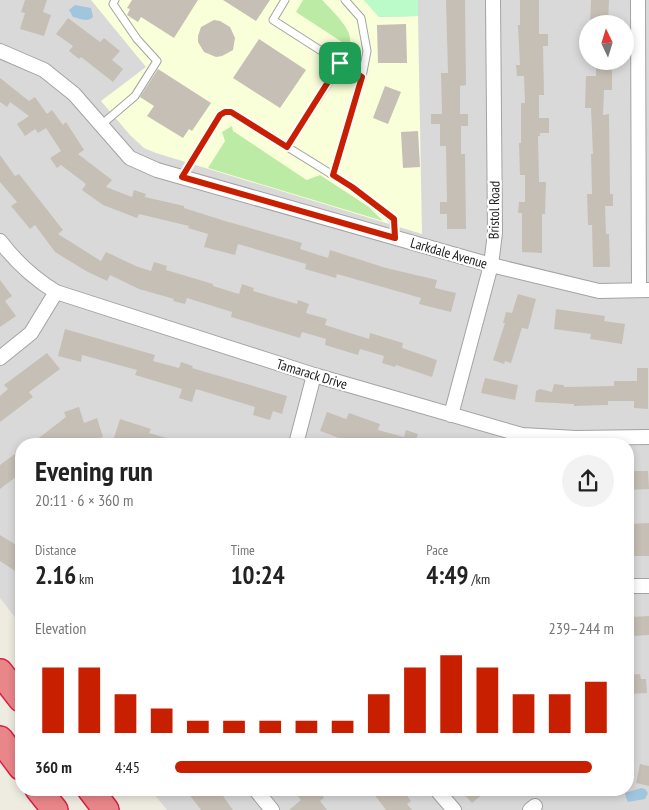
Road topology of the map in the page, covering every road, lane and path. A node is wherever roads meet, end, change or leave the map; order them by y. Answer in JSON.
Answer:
{"nodes":[{"id":1,"x":115,"y":0,"type":"edge"},
{"id":2,"x":285,"y":0,"type":"edge"},
{"id":3,"x":345,"y":0,"type":"edge"},
{"id":4,"x":493,"y":0,"type":"edge"},
{"id":5,"x":638,"y":0,"type":"edge"},
{"id":6,"x":0,"y":50,"type":"edge"},
{"id":7,"x":340,"y":63,"type":"junction"},
{"id":8,"x":362,"y":77,"type":"junction"},
{"id":9,"x":101,"y":125,"type":"junction"},
{"id":10,"x":287,"y":147,"type":"junction"},
{"id":11,"x":333,"y":175,"type":"junction"},
{"id":12,"x":182,"y":177,"type":"junction"},
{"id":13,"x":395,"y":238,"type":"junction"},
{"id":14,"x":0,"y":241,"type":"edge"},
{"id":15,"x":492,"y":265,"type":"junction"},
{"id":16,"x":644,"y":290,"type":"edge"},
{"id":17,"x":56,"y":292,"type":"junction"},
{"id":18,"x":0,"y":358,"type":"edge"},
{"id":19,"x":314,"y":375,"type":"junction"},
{"id":20,"x":451,"y":415,"type":"junction"},
{"id":21,"x":649,"y":437,"type":"edge"},
{"id":22,"x":298,"y":438,"type":"edge"},
{"id":23,"x":634,"y":586,"type":"edge"},
{"id":24,"x":649,"y":586,"type":"edge"},
{"id":25,"x":0,"y":672,"type":"edge"},
{"id":26,"x":15,"y":691,"type":"edge"},
{"id":27,"x":0,"y":739,"type":"edge"},
{"id":28,"x":15,"y":759,"type":"edge"},
{"id":29,"x":44,"y":796,"type":"edge"},
{"id":30,"x":95,"y":796,"type":"edge"},
{"id":31,"x":261,"y":796,"type":"edge"},
{"id":32,"x":442,"y":796,"type":"edge"},
{"id":33,"x":55,"y":810,"type":"edge"},
{"id":34,"x":106,"y":810,"type":"edge"},
{"id":35,"x":272,"y":810,"type":"edge"},
{"id":36,"x":454,"y":810,"type":"edge"}],
"edges":[{"from":1,"to":9,"type":"lane"},
{"from":2,"to":7,"type":"lane"},
{"from":3,"to":8,"type":"lane"},
{"from":4,"to":15,"type":"street","name":"Bristol Road"},
{"from":5,"to":16,"type":"street"},
{"from":6,"to":9,"type":"street","name":"Larkdale Avenue"},
{"from":7,"to":8,"type":"lane"},
{"from":7,"to":10,"type":"lane"},
{"from":8,"to":11,"type":"lane"},
{"from":9,"to":12,"type":"street","name":"Larkdale Avenue"},
{"from":10,"to":11,"type":"lane"},
{"from":10,"to":12,"type":"lane"},
{"from":11,"to":13,"type":"lane"},
{"from":12,"to":13,"type":"street","name":"Larkdale Avenue"},
{"from":13,"to":15,"type":"street","name":"Larkdale Avenue"},
{"from":14,"to":17,"type":"street","name":"Tamarack Drive"},
{"from":15,"to":16,"type":"street","name":"Larkdale Avenue"},
{"from":15,"to":20,"type":"street","name":"Bristol Road"},
{"from":17,"to":18,"type":"street"},
{"from":17,"to":19,"type":"street","name":"Tamarack Drive"},
{"from":19,"to":20,"type":"street","name":"Tamarack Drive"},
{"from":19,"to":22,"type":"street"},
{"from":20,"to":21,"type":"street","name":"Tamarack Drive"},
{"from":23,"to":24,"type":"street"},
{"from":25,"to":26,"type":"highway"},
{"from":27,"to":28,"type":"highway"},
{"from":29,"to":33,"type":"highway"},
{"from":30,"to":34,"type":"highway"},
{"from":31,"to":35,"type":"street"},
{"from":32,"to":36,"type":"street"}]}
